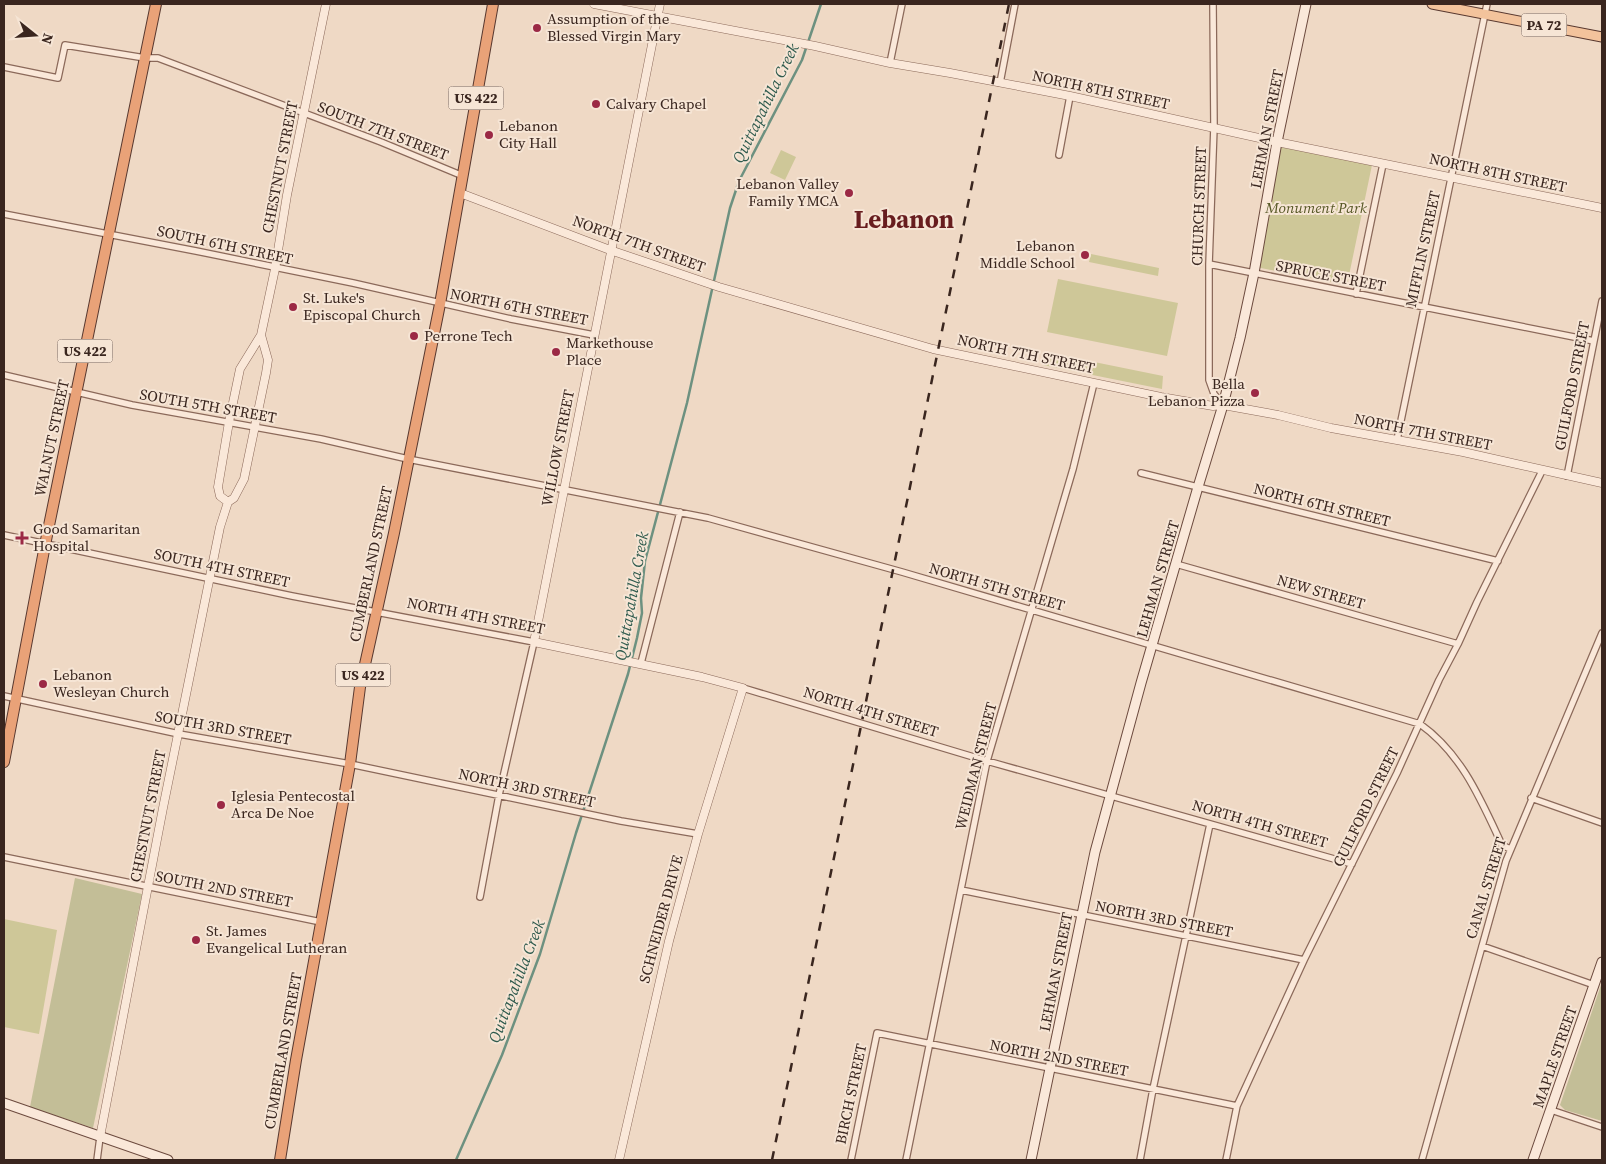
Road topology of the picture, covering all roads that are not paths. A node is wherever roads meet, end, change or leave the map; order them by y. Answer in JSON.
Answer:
{"nodes":[{"id":1,"x":156,"y":4,"type":"edge"},
{"id":2,"x":326,"y":4,"type":"edge"},
{"id":3,"x":493,"y":4,"type":"edge"},
{"id":4,"x":594,"y":4,"type":"edge"},
{"id":5,"x":660,"y":4,"type":"edge"},
{"id":6,"x":902,"y":4,"type":"edge"},
{"id":7,"x":1015,"y":4,"type":"edge"},
{"id":8,"x":1213,"y":4,"type":"edge"},
{"id":9,"x":1306,"y":4,"type":"edge"},
{"id":10,"x":1432,"y":4,"type":"edge"},
{"id":11,"x":1486,"y":4,"type":"edge"},
{"id":12,"x":1484,"y":14,"type":"junction"},
{"id":13,"x":658,"y":16,"type":"junction"},
{"id":14,"x":1602,"y":38,"type":"edge"},
{"id":15,"x":145,"y":58,"type":"junction"},
{"id":16,"x":890,"y":63,"type":"junction"},
{"id":17,"x":4,"y":67,"type":"edge"},
{"id":18,"x":1000,"y":83,"type":"junction"},
{"id":19,"x":1070,"y":96,"type":"junction"},
{"id":20,"x":303,"y":114,"type":"junction"},
{"id":21,"x":1214,"y":127,"type":"junction"},
{"id":22,"x":1277,"y":142,"type":"junction"},
{"id":23,"x":1059,"y":154,"type":"dead end"},
{"id":24,"x":1383,"y":164,"type":"junction"},
{"id":25,"x":463,"y":176,"type":"junction"},
{"id":26,"x":1451,"y":177,"type":"junction"},
{"id":27,"x":460,"y":193,"type":"junction"},
{"id":28,"x":1602,"y":208,"type":"edge"},
{"id":29,"x":4,"y":214,"type":"edge"},
{"id":30,"x":109,"y":234,"type":"junction"},
{"id":31,"x":610,"y":250,"type":"junction"},
{"id":32,"x":1209,"y":264,"type":"junction"},
{"id":33,"x":275,"y":268,"type":"junction"},
{"id":34,"x":1254,"y":273,"type":"junction"},
{"id":35,"x":1356,"y":294,"type":"junction"},
{"id":36,"x":1602,"y":301,"type":"edge"},
{"id":37,"x":440,"y":304,"type":"junction"},
{"id":38,"x":1424,"y":307,"type":"junction"},
{"id":39,"x":261,"y":334,"type":"junction"},
{"id":40,"x":594,"y":335,"type":"junction"},
{"id":41,"x":1594,"y":341,"type":"junction"},
{"id":42,"x":4,"y":375,"type":"edge"},
{"id":43,"x":1094,"y":383,"type":"junction"},
{"id":44,"x":76,"y":392,"type":"junction"},
{"id":45,"x":1223,"y":405,"type":"junction"},
{"id":46,"x":229,"y":422,"type":"junction"},
{"id":47,"x":254,"y":427,"type":"junction"},
{"id":48,"x":1397,"y":440,"type":"junction"},
{"id":49,"x":408,"y":459,"type":"junction"},
{"id":50,"x":1542,"y":471,"type":"junction"},
{"id":51,"x":1141,"y":473,"type":"dead end"},
{"id":52,"x":1567,"y":476,"type":"junction"},
{"id":53,"x":1602,"y":483,"type":"edge"},
{"id":54,"x":1198,"y":487,"type":"junction"},
{"id":55,"x":564,"y":489,"type":"junction"},
{"id":56,"x":228,"y":502,"type":"junction"},
{"id":57,"x":680,"y":512,"type":"junction"},
{"id":58,"x":4,"y":535,"type":"edge"},
{"id":59,"x":45,"y":544,"type":"junction"},
{"id":60,"x":1498,"y":561,"type":"junction"},
{"id":61,"x":1176,"y":564,"type":"junction"},
{"id":62,"x":211,"y":578,"type":"junction"},
{"id":63,"x":1032,"y":610,"type":"junction"},
{"id":64,"x":376,"y":611,"type":"junction"},
{"id":65,"x":1602,"y":635,"type":"edge"},
{"id":66,"x":534,"y":642,"type":"junction"},
{"id":67,"x":1458,"y":644,"type":"junction"},
{"id":68,"x":1153,"y":645,"type":"junction"},
{"id":69,"x":635,"y":662,"type":"junction"},
{"id":70,"x":743,"y":688,"type":"junction"},
{"id":71,"x":4,"y":696,"type":"edge"},
{"id":72,"x":15,"y":699,"type":"junction"},
{"id":73,"x":1420,"y":724,"type":"junction"},
{"id":74,"x":179,"y":734,"type":"junction"},
{"id":75,"x":987,"y":761,"type":"junction"},
{"id":76,"x":4,"y":762,"type":"edge"},
{"id":77,"x":350,"y":764,"type":"junction"},
{"id":78,"x":500,"y":795,"type":"junction"},
{"id":79,"x":1110,"y":796,"type":"junction"},
{"id":80,"x":1531,"y":798,"type":"junction"},
{"id":81,"x":1602,"y":823,"type":"edge"},
{"id":82,"x":1210,"y":824,"type":"junction"},
{"id":83,"x":698,"y":834,"type":"junction"},
{"id":84,"x":1510,"y":849,"type":"junction"},
{"id":85,"x":4,"y":857,"type":"edge"},
{"id":86,"x":1352,"y":864,"type":"junction"},
{"id":87,"x":148,"y":886,"type":"junction"},
{"id":88,"x":961,"y":890,"type":"junction"},
{"id":89,"x":480,"y":897,"type":"dead end"},
{"id":90,"x":1081,"y":914,"type":"junction"},
{"id":91,"x":321,"y":922,"type":"junction"},
{"id":92,"x":1186,"y":936,"type":"junction"},
{"id":93,"x":1482,"y":946,"type":"junction"},
{"id":94,"x":1304,"y":960,"type":"junction"},
{"id":95,"x":1602,"y":962,"type":"edge"},
{"id":96,"x":1594,"y":985,"type":"junction"},
{"id":97,"x":877,"y":1033,"type":"joint"},
{"id":98,"x":929,"y":1044,"type":"junction"},
{"id":99,"x":1051,"y":1069,"type":"junction"},
{"id":100,"x":1153,"y":1089,"type":"junction"},
{"id":101,"x":4,"y":1103,"type":"edge"},
{"id":102,"x":1237,"y":1106,"type":"junction"},
{"id":103,"x":1551,"y":1110,"type":"junction"},
{"id":104,"x":1602,"y":1127,"type":"edge"},
{"id":105,"x":100,"y":1137,"type":"junction"},
{"id":106,"x":97,"y":1160,"type":"edge"},
{"id":107,"x":168,"y":1160,"type":"edge"},
{"id":108,"x":280,"y":1160,"type":"edge"},
{"id":109,"x":619,"y":1160,"type":"edge"},
{"id":110,"x":851,"y":1160,"type":"edge"},
{"id":111,"x":906,"y":1160,"type":"edge"},
{"id":112,"x":1031,"y":1160,"type":"edge"},
{"id":113,"x":1140,"y":1160,"type":"edge"},
{"id":114,"x":1226,"y":1160,"type":"edge"},
{"id":115,"x":1422,"y":1160,"type":"edge"},
{"id":116,"x":1533,"y":1160,"type":"edge"}],
"edges":[{"from":1,"to":15,"type":"highway","name":"WALNUT STREET","number":"US 422"},
{"from":2,"to":20,"type":"street","name":"CHESTNUT STREET"},
{"from":3,"to":25,"type":"highway","name":"CUMBERLAND STREET","number":"US 422"},
{"from":4,"to":13,"type":"street","name":"NORTH 8TH STREET"},
{"from":5,"to":13,"type":"street","name":"WILLOW STREET"},
{"from":6,"to":16,"type":"street"},
{"from":7,"to":18,"type":"street"},
{"from":8,"to":21,"type":"street","name":"CHURCH STREET"},
{"from":9,"to":22,"type":"main road","name":"LEHMAN STREET"},
{"from":10,"to":12,"type":"main road","number":"PA 72"},
{"from":11,"to":12,"type":"street","name":"MIFFLIN STREET"},
{"from":12,"to":14,"type":"main road","number":"PA 72"},
{"from":12,"to":26,"type":"street","name":"MIFFLIN STREET"},
{"from":13,"to":16,"type":"street","name":"NORTH 8TH STREET"},
{"from":13,"to":31,"type":"street","name":"WILLOW STREET"},
{"from":15,"to":17,"type":"street","name":"SOUTH 7TH STREET"},
{"from":15,"to":20,"type":"street","name":"SOUTH 7TH STREET"},
{"from":15,"to":30,"type":"highway","name":"WALNUT STREET","number":"US 422"},
{"from":16,"to":18,"type":"street","name":"NORTH 8TH STREET"},
{"from":18,"to":19,"type":"street","name":"NORTH 8TH STREET"},
{"from":19,"to":21,"type":"street","name":"NORTH 8TH STREET"},
{"from":19,"to":23,"type":"street"},
{"from":20,"to":25,"type":"street","name":"SOUTH 7TH STREET"},
{"from":20,"to":33,"type":"street","name":"CHESTNUT STREET"},
{"from":21,"to":22,"type":"street","name":"NORTH 8TH STREET"},
{"from":21,"to":32,"type":"street","name":"CHURCH STREET"},
{"from":22,"to":24,"type":"street","name":"NORTH 8TH STREET"},
{"from":22,"to":34,"type":"main road","name":"LEHMAN STREET"},
{"from":24,"to":26,"type":"street","name":"NORTH 8TH STREET"},
{"from":24,"to":35,"type":"street"},
{"from":25,"to":27,"type":"highway","name":"CUMBERLAND STREET","number":"US 422"},
{"from":26,"to":28,"type":"street","name":"NORTH 8TH STREET"},
{"from":26,"to":38,"type":"street","name":"MIFFLIN STREET"},
{"from":27,"to":31,"type":"street","name":"NORTH 7TH STREET"},
{"from":27,"to":37,"type":"highway","name":"CUMBERLAND STREET","number":"US 422"},
{"from":29,"to":30,"type":"street","name":"SOUTH 6TH STREET"},
{"from":30,"to":33,"type":"street","name":"SOUTH 6TH STREET"},
{"from":30,"to":44,"type":"highway","name":"WALNUT STREET","number":"US 422"},
{"from":31,"to":40,"type":"street","name":"WILLOW STREET"},
{"from":31,"to":43,"type":"street","name":"NORTH 7TH STREET"},
{"from":32,"to":34,"type":"street","name":"SPRUCE STREET"},
{"from":32,"to":45,"type":"street","name":"CHURCH STREET"},
{"from":33,"to":37,"type":"street","name":"SOUTH 6TH STREET"},
{"from":33,"to":39,"type":"street","name":"CHESTNUT STREET"},
{"from":34,"to":35,"type":"street","name":"SPRUCE STREET"},
{"from":34,"to":45,"type":"main road","name":"LEHMAN STREET"},
{"from":35,"to":38,"type":"street","name":"SPRUCE STREET"},
{"from":36,"to":41,"type":"street","name":"GUILFORD STREET"},
{"from":37,"to":40,"type":"street","name":"NORTH 6TH STREET"},
{"from":37,"to":49,"type":"highway","name":"CUMBERLAND STREET","number":"US 422"},
{"from":38,"to":41,"type":"street","name":"SPRUCE STREET"},
{"from":38,"to":48,"type":"street","name":"MIFFLIN STREET"},
{"from":39,"to":46,"type":"street","name":"CHESTNUT STREET"},
{"from":39,"to":47,"type":"street","name":"CHESTNUT STREET"},
{"from":40,"to":55,"type":"street","name":"WILLOW STREET"},
{"from":41,"to":52,"type":"street","name":"GUILFORD STREET"},
{"from":42,"to":44,"type":"street","name":"SOUTH 5TH STREET"},
{"from":43,"to":45,"type":"street","name":"NORTH 7TH STREET"},
{"from":43,"to":63,"type":"street","name":"WEIDMAN STREET"},
{"from":44,"to":46,"type":"street","name":"SOUTH 5TH STREET"},
{"from":44,"to":59,"type":"highway","name":"WALNUT STREET","number":"US 422"},
{"from":45,"to":48,"type":"street","name":"NORTH 7TH STREET"},
{"from":45,"to":54,"type":"main road","name":"LEHMAN STREET"},
{"from":46,"to":47,"type":"street","name":"SOUTH 5TH STREET"},
{"from":46,"to":56,"type":"street","name":"CHESTNUT STREET"},
{"from":47,"to":49,"type":"street","name":"SOUTH 5TH STREET"},
{"from":47,"to":56,"type":"street","name":"CHESTNUT STREET"},
{"from":48,"to":50,"type":"street","name":"NORTH 7TH STREET"},
{"from":49,"to":55,"type":"street","name":"NORTH 5TH STREET"},
{"from":49,"to":64,"type":"highway","name":"CUMBERLAND STREET","number":"US 422"},
{"from":50,"to":52,"type":"street","name":"NORTH 7TH STREET"},
{"from":50,"to":60,"type":"street","name":"GUILFORD STREET"},
{"from":51,"to":54,"type":"street","name":"NORTH 6TH STREET"},
{"from":52,"to":53,"type":"street","name":"NORTH 7TH STREET"},
{"from":54,"to":60,"type":"street","name":"NORTH 6TH STREET"},
{"from":54,"to":61,"type":"main road","name":"LEHMAN STREET"},
{"from":55,"to":57,"type":"street","name":"NORTH 5TH STREET"},
{"from":55,"to":66,"type":"street","name":"WILLOW STREET"},
{"from":56,"to":62,"type":"street","name":"CHESTNUT STREET"},
{"from":57,"to":63,"type":"street","name":"NORTH 5TH STREET"},
{"from":57,"to":69,"type":"street"},
{"from":58,"to":59,"type":"street","name":"SOUTH 4TH STREET"},
{"from":59,"to":62,"type":"street","name":"SOUTH 4TH STREET"},
{"from":59,"to":72,"type":"highway","name":"WALNUT STREET","number":"US 422"},
{"from":60,"to":67,"type":"street","name":"GUILFORD STREET"},
{"from":61,"to":67,"type":"street","name":"NEW STREET"},
{"from":61,"to":68,"type":"main road","name":"LEHMAN STREET"},
{"from":62,"to":64,"type":"street","name":"SOUTH 4TH STREET"},
{"from":62,"to":74,"type":"street","name":"CHESTNUT STREET"},
{"from":63,"to":68,"type":"street","name":"NORTH 5TH STREET"},
{"from":63,"to":75,"type":"street","name":"WEIDMAN STREET"},
{"from":64,"to":66,"type":"street","name":"NORTH 4TH STREET"},
{"from":64,"to":77,"type":"highway","name":"CUMBERLAND STREET","number":"US 422"},
{"from":65,"to":80,"type":"street","name":"CANAL STREET"},
{"from":66,"to":69,"type":"street","name":"NORTH 4TH STREET"},
{"from":66,"to":78,"type":"street","name":"WILLOW STREET"},
{"from":67,"to":73,"type":"street","name":"GUILFORD STREET"},
{"from":68,"to":73,"type":"street","name":"NORTH 5TH STREET"},
{"from":68,"to":79,"type":"main road","name":"LEHMAN STREET"},
{"from":69,"to":70,"type":"street","name":"NORTH 4TH STREET"},
{"from":70,"to":75,"type":"street","name":"NORTH 4TH STREET"},
{"from":70,"to":83,"type":"street","name":"SCHNEIDER DRIVE"},
{"from":71,"to":72,"type":"street","name":"SOUTH 3RD STREET"},
{"from":72,"to":74,"type":"street","name":"SOUTH 3RD STREET"},
{"from":72,"to":76,"type":"highway","name":"WALNUT STREET","number":"US 422"},
{"from":73,"to":84,"type":"street","name":"NORTH 5TH STREET"},
{"from":73,"to":86,"type":"street","name":"GUILFORD STREET"},
{"from":74,"to":77,"type":"street","name":"SOUTH 3RD STREET"},
{"from":74,"to":87,"type":"street","name":"CHESTNUT STREET"},
{"from":75,"to":79,"type":"street","name":"NORTH 4TH STREET"},
{"from":75,"to":88,"type":"street","name":"WEIDMAN STREET"},
{"from":77,"to":78,"type":"street","name":"NORTH 3RD STREET"},
{"from":77,"to":91,"type":"highway","name":"CUMBERLAND STREET","number":"US 422"},
{"from":78,"to":83,"type":"street","name":"NORTH 3RD STREET"},
{"from":78,"to":89,"type":"street","name":"WILLOW STREET"},
{"from":79,"to":82,"type":"street","name":"NORTH 4TH STREET"},
{"from":79,"to":90,"type":"main road","name":"LEHMAN STREET"},
{"from":80,"to":81,"type":"street"},
{"from":80,"to":84,"type":"street","name":"CANAL STREET"},
{"from":82,"to":86,"type":"street","name":"NORTH 4TH STREET"},
{"from":82,"to":92,"type":"street"},
{"from":83,"to":109,"type":"street","name":"SCHNEIDER DRIVE"},
{"from":84,"to":93,"type":"street","name":"CANAL STREET"},
{"from":85,"to":87,"type":"street","name":"SOUTH 2ND STREET"},
{"from":86,"to":94,"type":"street","name":"GUILFORD STREET"},
{"from":87,"to":91,"type":"street","name":"SOUTH 2ND STREET"},
{"from":87,"to":105,"type":"street","name":"CHESTNUT STREET"},
{"from":88,"to":90,"type":"street","name":"NORTH 3RD STREET"},
{"from":88,"to":98,"type":"street","name":"WEIDMAN STREET"},
{"from":90,"to":92,"type":"street","name":"NORTH 3RD STREET"},
{"from":90,"to":99,"type":"main road","name":"LEHMAN STREET"},
{"from":91,"to":108,"type":"highway","name":"CUMBERLAND STREET","number":"US 422"},
{"from":92,"to":94,"type":"street","name":"NORTH 3RD STREET"},
{"from":92,"to":100,"type":"street"},
{"from":93,"to":96,"type":"street"},
{"from":93,"to":115,"type":"street","name":"CANAL STREET"},
{"from":94,"to":102,"type":"street","name":"GUILFORD STREET"},
{"from":95,"to":96,"type":"main road","name":"MAPLE STREET"},
{"from":96,"to":103,"type":"main road","name":"MAPLE STREET"},
{"from":97,"to":98,"type":"street","name":"NORTH 2ND STREET"},
{"from":97,"to":110,"type":"street","name":"BIRCH STREET"},
{"from":98,"to":99,"type":"street","name":"NORTH 2ND STREET"},
{"from":98,"to":111,"type":"street","name":"WEIDMAN STREET"},
{"from":99,"to":100,"type":"street","name":"NORTH 2ND STREET"},
{"from":99,"to":112,"type":"main road","name":"LEHMAN STREET"},
{"from":100,"to":102,"type":"street","name":"NORTH 2ND STREET"},
{"from":100,"to":113,"type":"street"},
{"from":101,"to":105,"type":"main road"},
{"from":102,"to":114,"type":"street","name":"GUILFORD STREET"},
{"from":103,"to":104,"type":"street"},
{"from":103,"to":116,"type":"main road","name":"MAPLE STREET"},
{"from":105,"to":106,"type":"street"},
{"from":105,"to":107,"type":"main road"}]}
